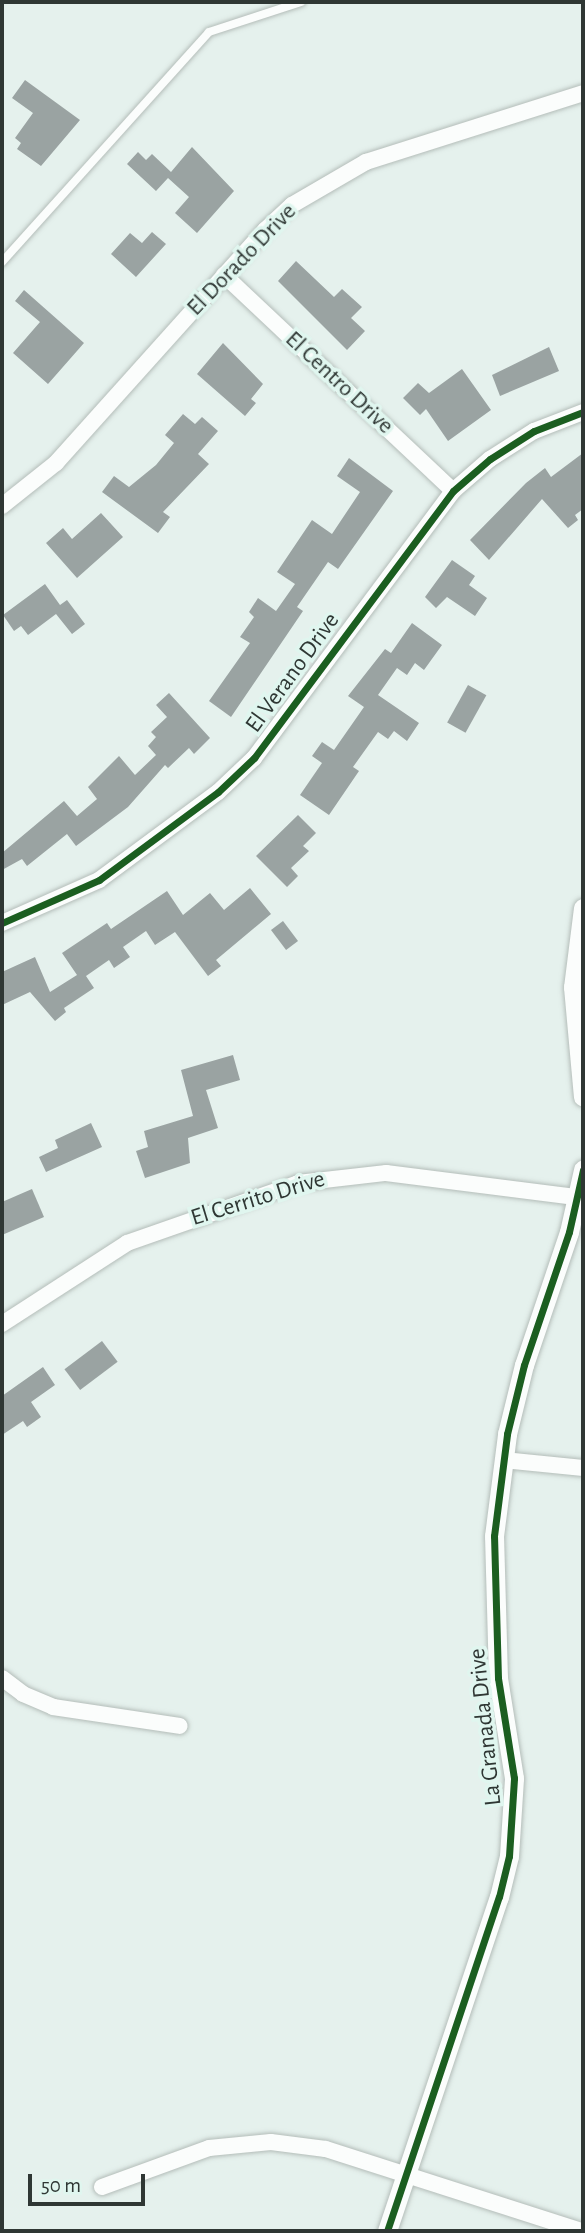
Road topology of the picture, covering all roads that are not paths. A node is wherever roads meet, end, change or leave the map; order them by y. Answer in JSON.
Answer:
{"nodes":[{"id":1,"x":301,"y":2,"type":"edge"},
{"id":2,"x":583,"y":93,"type":"edge"},
{"id":3,"x":2,"y":262,"type":"edge"},
{"id":4,"x":224,"y":275,"type":"junction"},
{"id":5,"x":583,"y":412,"type":"edge"},
{"id":6,"x":453,"y":491,"type":"junction"},
{"id":7,"x":2,"y":506,"type":"edge"},
{"id":8,"x":583,"y":908,"type":"edge"},
{"id":9,"x":2,"y":923,"type":"edge"},
{"id":10,"x":583,"y":1097,"type":"edge"},
{"id":11,"x":583,"y":1170,"type":"edge"},
{"id":12,"x":581,"y":1198,"type":"edge"},
{"id":13,"x":2,"y":1324,"type":"edge"},
{"id":14,"x":504,"y":1460,"type":"junction"},
{"id":15,"x":583,"y":1468,"type":"edge"},
{"id":16,"x":2,"y":1678,"type":"edge"},
{"id":17,"x":180,"y":1726,"type":"dead end"},
{"id":18,"x":405,"y":2177,"type":"junction"},
{"id":19,"x":102,"y":2187,"type":"dead end"},
{"id":20,"x":387,"y":2231,"type":"edge"},
{"id":21,"x":581,"y":2231,"type":"edge"}],
"edges":[{"from":1,"to":3,"type":"lane"},
{"from":2,"to":4,"type":"street","name":"El Dorado Drive"},
{"from":4,"to":6,"type":"street","name":"El Centro Drive"},
{"from":4,"to":7,"type":"street","name":"El Dorado Drive"},
{"from":5,"to":6,"type":"street","name":"El Verano Drive"},
{"from":6,"to":9,"type":"street","name":"El Verano Drive"},
{"from":8,"to":10,"type":"street"},
{"from":11,"to":12,"type":"street","name":"La Granada Drive"},
{"from":12,"to":13,"type":"street","name":"El Cerrito Drive"},
{"from":12,"to":14,"type":"street","name":"La Granada Drive"},
{"from":14,"to":15,"type":"street"},
{"from":14,"to":18,"type":"street","name":"La Granada Drive"},
{"from":16,"to":17,"type":"street"},
{"from":18,"to":19,"type":"street"},
{"from":18,"to":20,"type":"street","name":"La Granada Drive"},
{"from":18,"to":21,"type":"street"}]}
